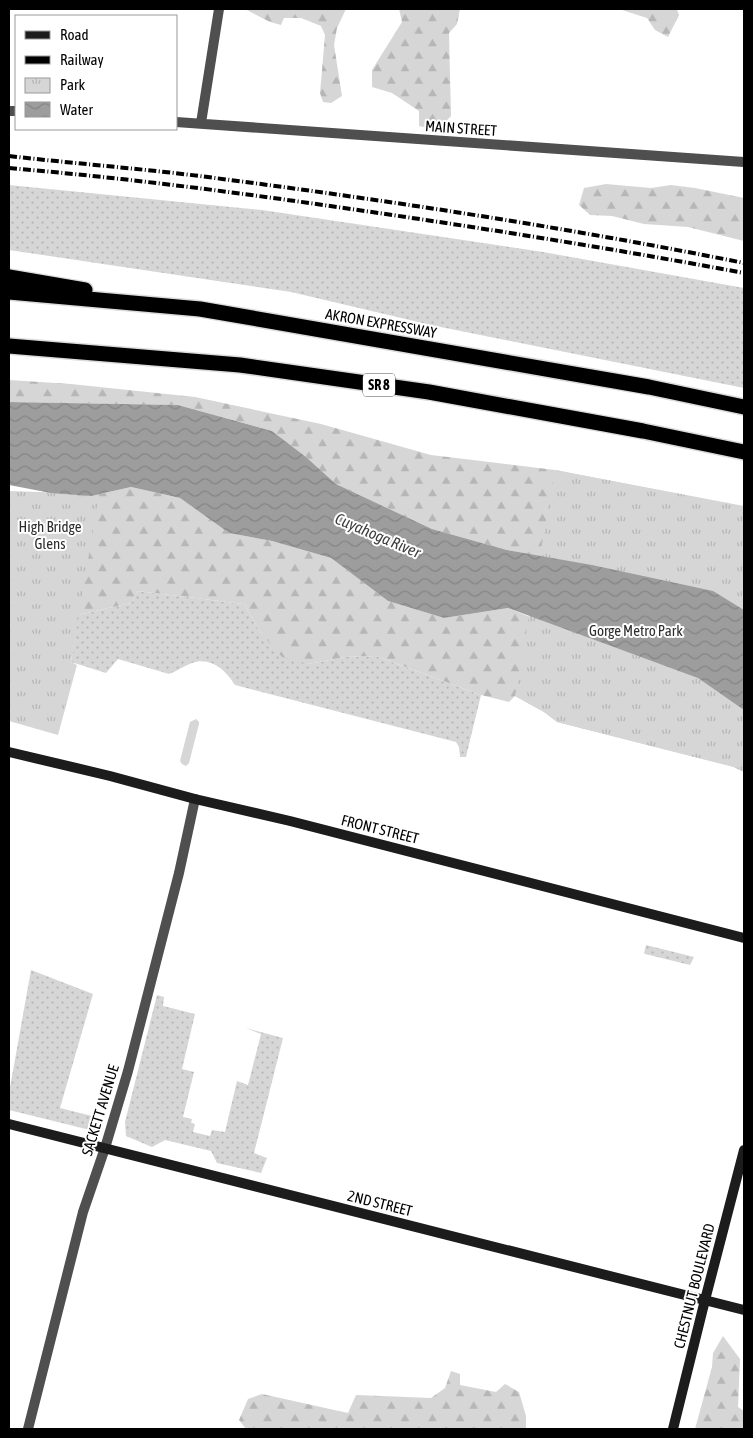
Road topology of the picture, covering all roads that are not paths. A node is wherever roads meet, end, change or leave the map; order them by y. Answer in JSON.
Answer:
{"nodes":[{"id":1,"x":219,"y":9,"type":"edge"},
{"id":2,"x":178,"y":122,"type":"edge"},
{"id":3,"x":201,"y":123,"type":"junction"},
{"id":4,"x":744,"y":162,"type":"edge"},
{"id":5,"x":9,"y":277,"type":"edge"},
{"id":6,"x":9,"y":292,"type":"edge"},
{"id":7,"x":200,"y":309,"type":"junction"},
{"id":8,"x":9,"y":346,"type":"edge"},
{"id":9,"x":744,"y":407,"type":"edge"},
{"id":10,"x":744,"y":452,"type":"edge"},
{"id":11,"x":9,"y":752,"type":"edge"},
{"id":12,"x":195,"y":799,"type":"junction"},
{"id":13,"x":744,"y":938,"type":"edge"},
{"id":14,"x":9,"y":1124,"type":"edge"},
{"id":15,"x":105,"y":1148,"type":"junction"},
{"id":16,"x":744,"y":1150,"type":"edge"},
{"id":17,"x":705,"y":1300,"type":"junction"},
{"id":18,"x":744,"y":1310,"type":"edge"},
{"id":19,"x":28,"y":1429,"type":"edge"},
{"id":20,"x":673,"y":1429,"type":"edge"}],
"edges":[{"from":1,"to":3,"type":"street"},
{"from":2,"to":3,"type":"street","name":"MAIN STREET"},
{"from":3,"to":4,"type":"street","name":"MAIN STREET"},
{"from":5,"to":7,"type":"highway"},
{"from":6,"to":7,"type":"highway","name":"AKRON EXPRESSWAY"},
{"from":7,"to":9,"type":"highway","name":"AKRON EXPRESSWAY"},
{"from":8,"to":10,"type":"highway","number":"SR 8"},
{"from":11,"to":12,"type":"street","name":"FRONT STREET"},
{"from":12,"to":13,"type":"street","name":"FRONT STREET"},
{"from":12,"to":15,"type":"street","name":"SACKETT AVENUE"},
{"from":14,"to":15,"type":"street","name":"2ND STREET"},
{"from":15,"to":17,"type":"street","name":"2ND STREET"},
{"from":15,"to":19,"type":"street","name":"SACKETT AVENUE"},
{"from":16,"to":17,"type":"street","name":"CHESTNUT BOULEVARD"},
{"from":17,"to":18,"type":"street","name":"2ND STREET"},
{"from":17,"to":20,"type":"street","name":"CHESTNUT BOULEVARD"}]}
